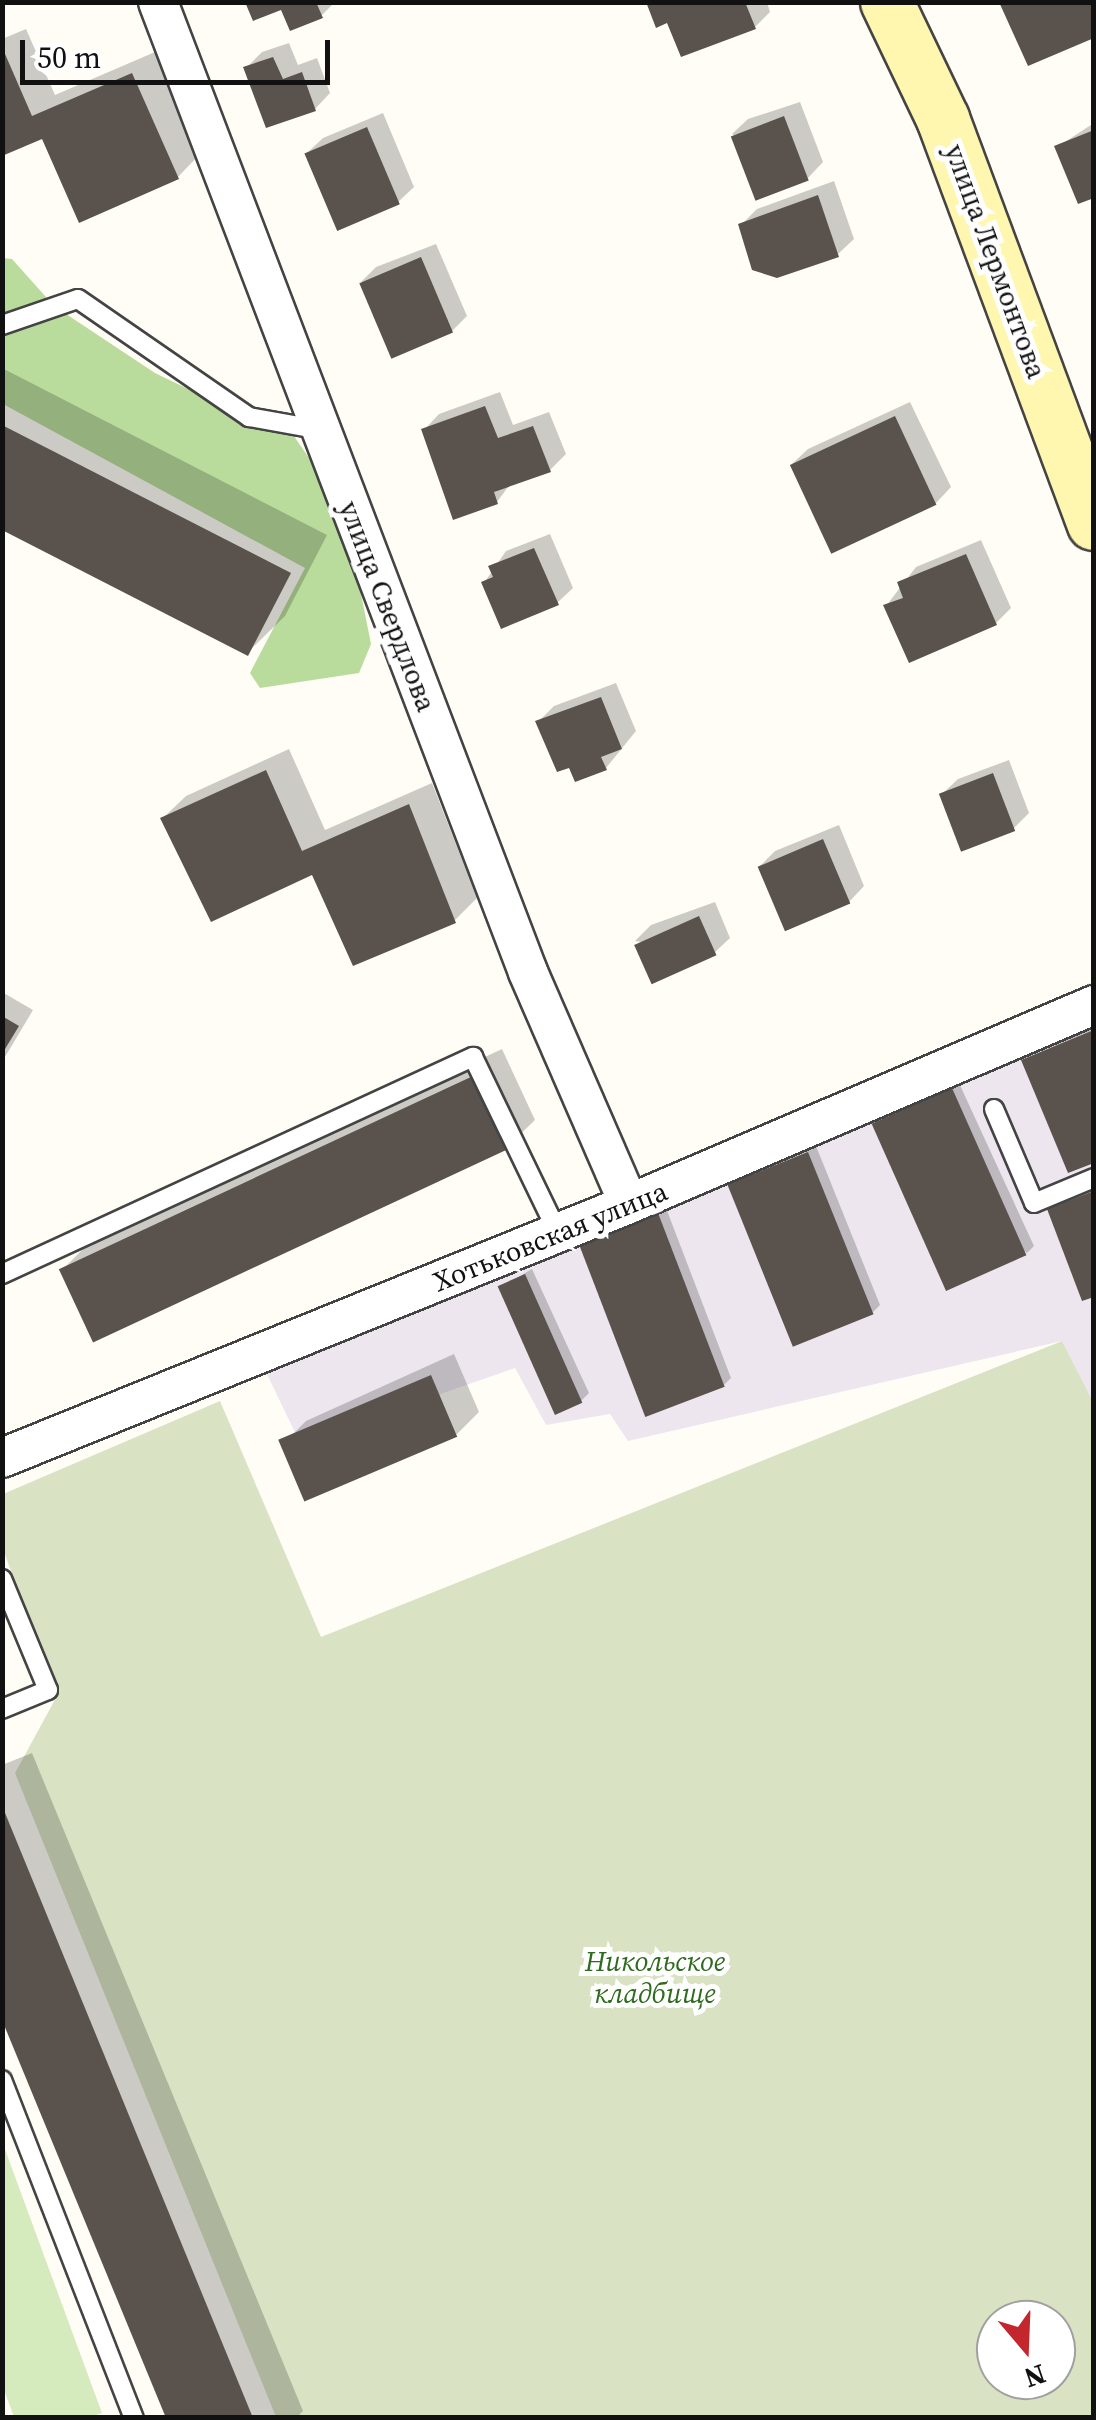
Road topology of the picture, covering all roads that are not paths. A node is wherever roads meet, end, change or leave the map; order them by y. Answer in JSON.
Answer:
{"nodes":[{"id":1,"x":158,"y":2,"type":"edge"},
{"id":2,"x":887,"y":2,"type":"edge"},
{"id":3,"x":2,"y":325,"type":"edge"},
{"id":4,"x":321,"y":430,"type":"junction"},
{"id":5,"x":1094,"y":524,"type":"edge"},
{"id":6,"x":1094,"y":1005,"type":"edge"},
{"id":7,"x":994,"y":1109,"type":"dead end"},
{"id":8,"x":1094,"y":1178,"type":"edge"},
{"id":9,"x":628,"y":1204,"type":"junction"},
{"id":10,"x":558,"y":1233,"type":"junction"},
{"id":11,"x":2,"y":1274,"type":"edge"},
{"id":12,"x":2,"y":1458,"type":"edge"},
{"id":13,"x":2,"y":1578,"type":"edge"},
{"id":14,"x":2,"y":1709,"type":"edge"},
{"id":15,"x":2,"y":2080,"type":"edge"},
{"id":16,"x":134,"y":2418,"type":"edge"}],
"edges":[{"from":1,"to":4,"type":"street","name":"улица Свердлова"},
{"from":2,"to":5,"type":"street","name":"улица Лермонтова"},
{"from":3,"to":4,"type":"lane"},
{"from":4,"to":9,"type":"street","name":"улица Свердлова"},
{"from":6,"to":9,"type":"street","name":"Хотьковская улица"},
{"from":7,"to":8,"type":"lane"},
{"from":9,"to":10,"type":"street","name":"Хотьковская улица"},
{"from":10,"to":11,"type":"lane"},
{"from":10,"to":12,"type":"street","name":"Хотьковская улица"},
{"from":13,"to":14,"type":"lane"},
{"from":15,"to":16,"type":"lane"}]}
